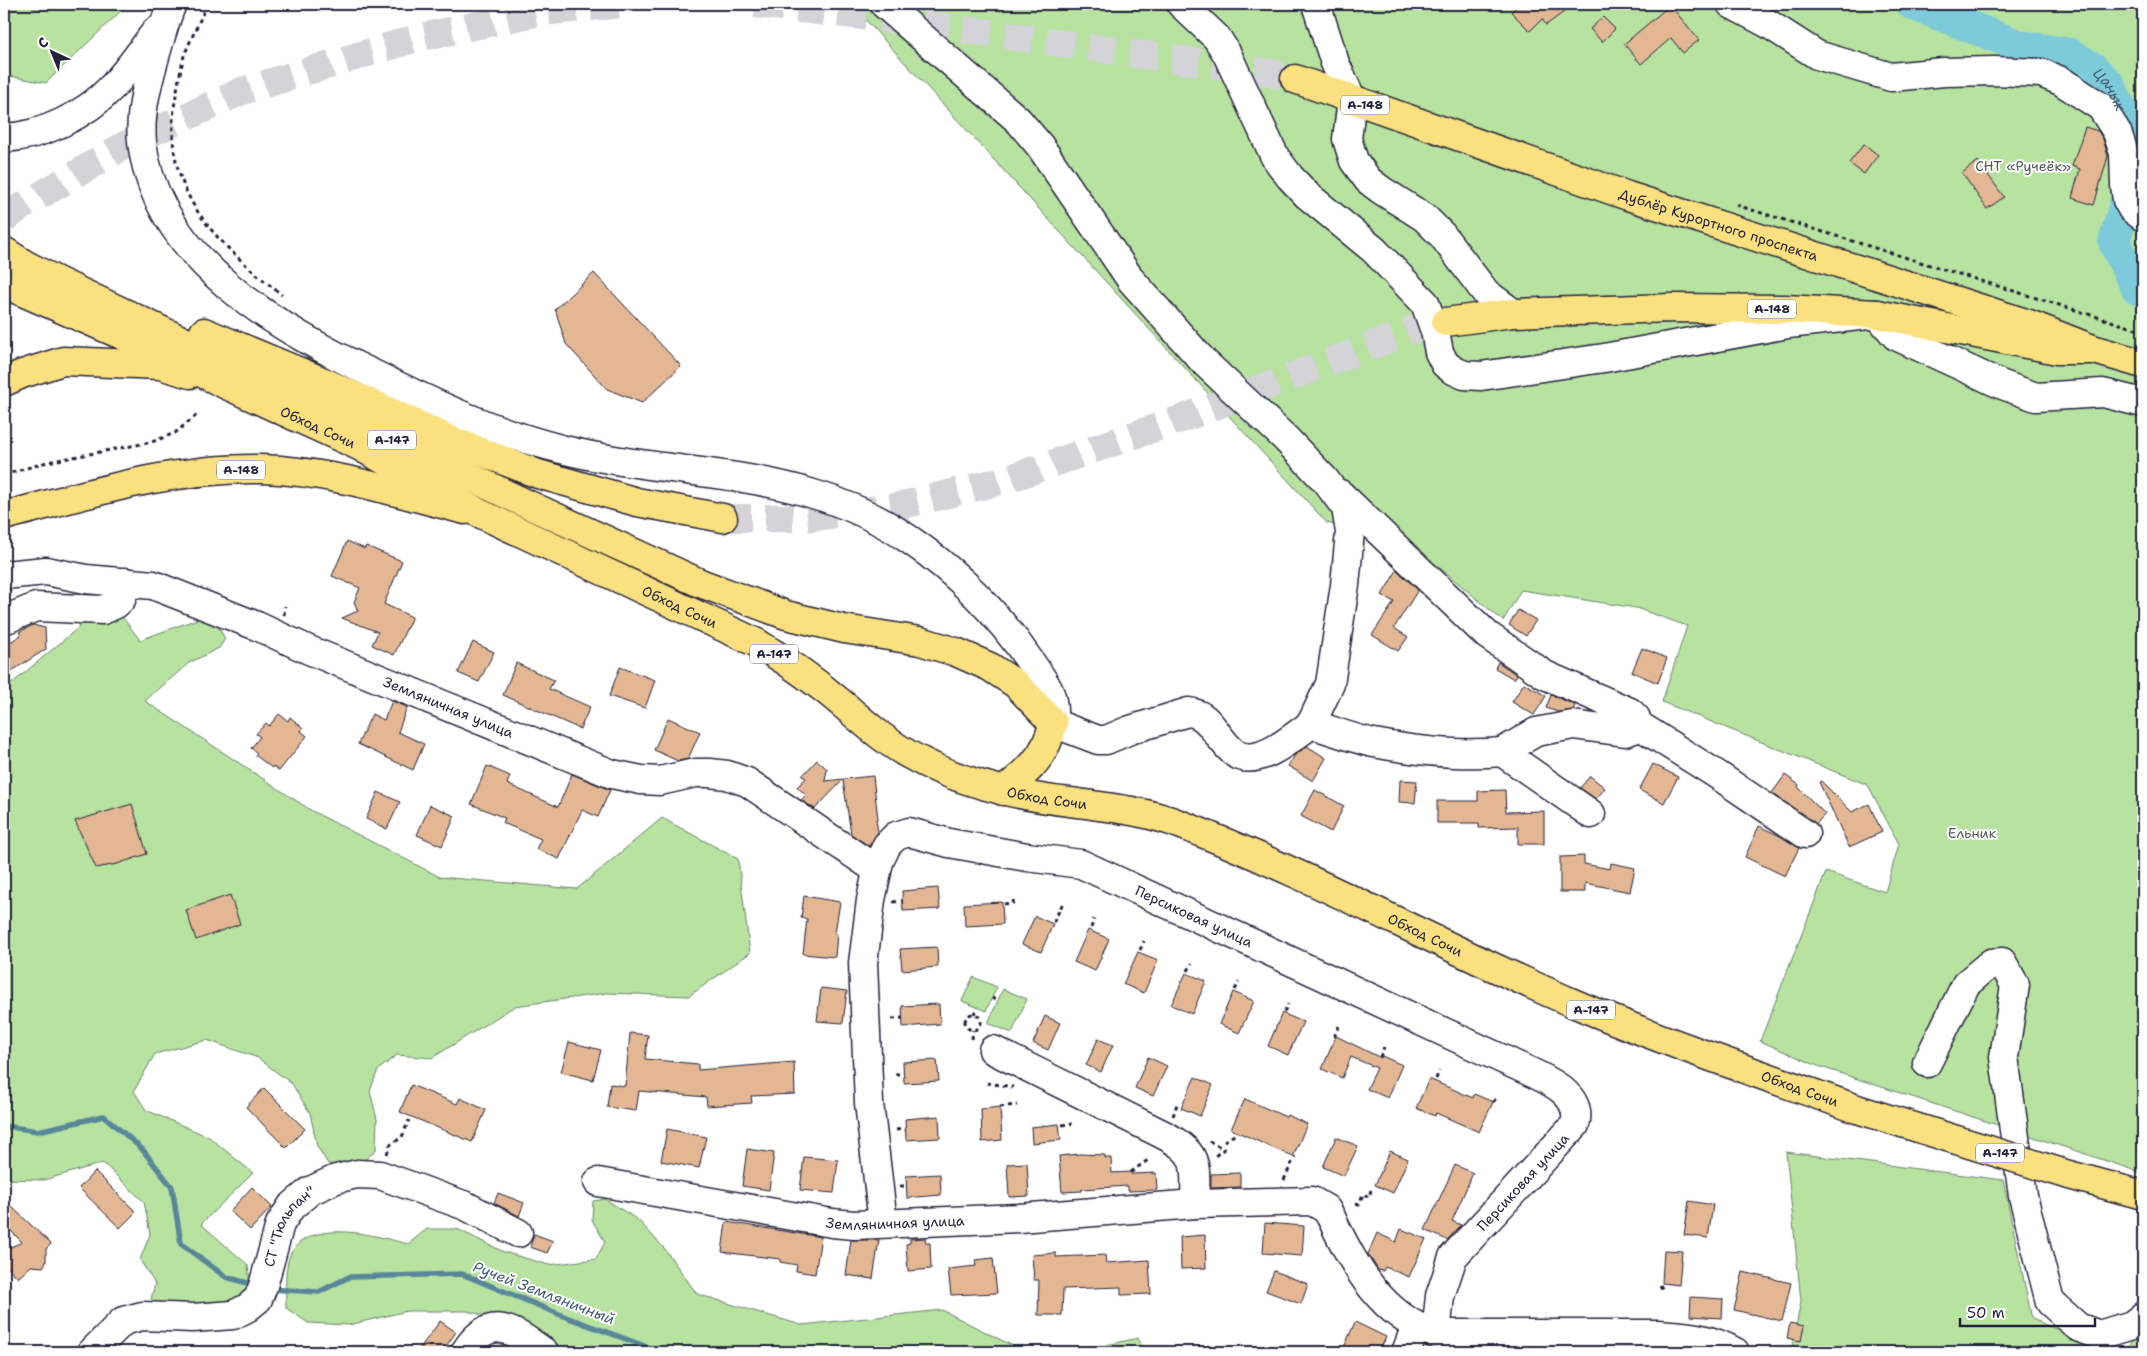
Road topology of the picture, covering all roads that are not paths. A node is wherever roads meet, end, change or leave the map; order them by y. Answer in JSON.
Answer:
{"nodes":[{"id":1,"x":884,"y":4,"type":"edge"},
{"id":2,"x":1181,"y":4,"type":"edge"},
{"id":3,"x":1316,"y":4,"type":"edge"},
{"id":4,"x":1731,"y":4,"type":"edge"},
{"id":5,"x":169,"y":10,"type":"edge"},
{"id":6,"x":1294,"y":79,"type":"tunnel mouth"},
{"id":7,"x":1352,"y":100,"type":"junction"},
{"id":8,"x":4,"y":138,"type":"edge"},
{"id":9,"x":2143,"y":217,"type":"edge"},
{"id":10,"x":4,"y":250,"type":"edge"},
{"id":11,"x":4,"y":284,"type":"edge"},
{"id":12,"x":1478,"y":284,"type":"junction"},
{"id":13,"x":1513,"y":313,"type":"junction"},
{"id":14,"x":1877,"y":314,"type":"junction"},
{"id":15,"x":1457,"y":320,"type":"joint"},
{"id":16,"x":2095,"y":350,"type":"junction"},
{"id":17,"x":2143,"y":364,"type":"edge"},
{"id":18,"x":4,"y":382,"type":"edge"},
{"id":19,"x":220,"y":382,"type":"junction"},
{"id":20,"x":2143,"y":403,"type":"edge"},
{"id":21,"x":1325,"y":480,"type":"junction"},
{"id":22,"x":479,"y":513,"type":"junction"},
{"id":23,"x":4,"y":516,"type":"edge"},
{"id":24,"x":722,"y":518,"type":"tunnel mouth"},
{"id":25,"x":4,"y":575,"type":"edge"},
{"id":26,"x":125,"y":582,"type":"junction"},
{"id":27,"x":4,"y":620,"type":"edge"},
{"id":28,"x":1052,"y":723,"type":"junction"},
{"id":29,"x":1311,"y":724,"type":"junction"},
{"id":30,"x":1637,"y":724,"type":"junction"},
{"id":31,"x":1502,"y":752,"type":"junction"},
{"id":32,"x":1003,"y":791,"type":"junction"},
{"id":33,"x":1591,"y":814,"type":"dead end"},
{"id":34,"x":1805,"y":834,"type":"dead end"},
{"id":35,"x":877,"y":870,"type":"junction"},
{"id":36,"x":992,"y":1050,"type":"dead end"},
{"id":37,"x":1927,"y":1064,"type":"dead end"},
{"id":38,"x":598,"y":1182,"type":"dead end"},
{"id":39,"x":2143,"y":1195,"type":"edge"},
{"id":40,"x":1195,"y":1204,"type":"junction"},
{"id":41,"x":883,"y":1223,"type":"junction"},
{"id":42,"x":518,"y":1233,"type":"dead end"},
{"id":43,"x":2143,"y":1316,"type":"edge"},
{"id":44,"x":1426,"y":1330,"type":"junction"},
{"id":45,"x":1626,"y":1344,"type":"edge"},
{"id":46,"x":92,"y":1352,"type":"edge"},
{"id":47,"x":465,"y":1352,"type":"edge"},
{"id":48,"x":544,"y":1352,"type":"edge"},
{"id":49,"x":1406,"y":1352,"type":"edge"},
{"id":50,"x":1735,"y":1352,"type":"edge"}],
"edges":[{"from":1,"to":21,"type":"street"},
{"from":2,"to":14,"type":"street"},
{"from":3,"to":7,"type":"street"},
{"from":4,"to":9,"type":"street"},
{"from":5,"to":8,"type":"street"},
{"from":5,"to":28,"type":"street"},
{"from":6,"to":7,"type":"main road","name":"Дублёр Курортного проспекта","number":"А-148"},
{"from":7,"to":12,"type":"street"},
{"from":7,"to":16,"type":"main road","name":"Дублёр Курортного проспекта","number":"А-148"},
{"from":10,"to":24,"type":"main road","number":"А-147"},
{"from":10,"to":28,"type":"main road","number":"А-147"},
{"from":11,"to":19,"type":"main road","name":"Обход Сочи","number":"А-147"},
{"from":12,"to":13,"type":"street"},
{"from":12,"to":15,"type":"street"},
{"from":13,"to":14,"type":"main road","number":"А-148"},
{"from":13,"to":15,"type":"main road","number":"А-148"},
{"from":14,"to":16,"type":"main road","number":"А-148"},
{"from":14,"to":20,"type":"street"},
{"from":16,"to":17,"type":"main road","name":"Дублёр Курортного проспекта","number":"А-148"},
{"from":18,"to":19,"type":"main road","number":"А-147"},
{"from":19,"to":22,"type":"main road","name":"Обход Сочи","number":"А-147"},
{"from":21,"to":29,"type":"street"},
{"from":21,"to":30,"type":"street"},
{"from":22,"to":23,"type":"main road","number":"А-148"},
{"from":22,"to":32,"type":"main road","name":"Обход Сочи","number":"А-147"},
{"from":25,"to":26,"type":"street","name":"Земляничная улица"},
{"from":26,"to":27,"type":"street"},
{"from":26,"to":35,"type":"street","name":"Земляничная улица"},
{"from":28,"to":29,"type":"street"},
{"from":28,"to":32,"type":"main road"},
{"from":29,"to":31,"type":"street"},
{"from":30,"to":31,"type":"street"},
{"from":30,"to":34,"type":"street"},
{"from":31,"to":33,"type":"street"},
{"from":32,"to":39,"type":"main road","name":"Обход Сочи","number":"А-147","bridge":true},
{"from":35,"to":41,"type":"street","name":"Персиковая улица"},
{"from":35,"to":44,"type":"street","name":"Персиковая улица"},
{"from":36,"to":40,"type":"street"},
{"from":37,"to":43,"type":"street"},
{"from":38,"to":41,"type":"street","name":"Земляничная улица"},
{"from":40,"to":41,"type":"street","name":"Земляничная улица"},
{"from":40,"to":44,"type":"street","name":"Земляничная улица"},
{"from":42,"to":46,"type":"street","name":"СТ \"Тюльпан\""},
{"from":44,"to":45,"type":"street"},
{"from":44,"to":49,"type":"street"},
{"from":45,"to":50,"type":"street"},
{"from":47,"to":48,"type":"street"}]}
